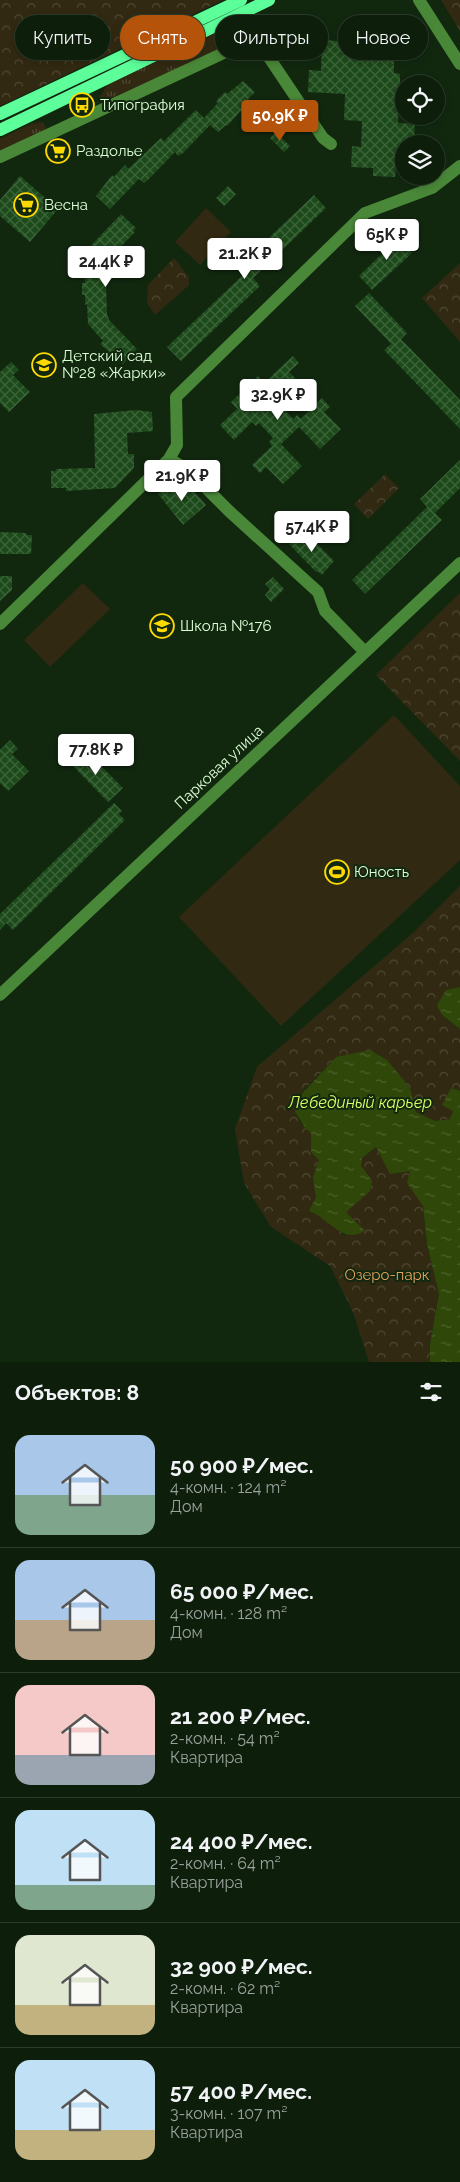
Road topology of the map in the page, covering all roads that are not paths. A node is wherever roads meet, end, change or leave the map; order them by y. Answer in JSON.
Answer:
{"nodes":[{"id":1,"x":269,"y":0,"type":"edge"},
{"id":2,"x":419,"y":0,"type":"edge"},
{"id":3,"x":242,"y":6,"type":"edge"},
{"id":4,"x":215,"y":57,"type":"edge"},
{"id":5,"x":271,"y":60,"type":"edge"},
{"id":6,"x":460,"y":64,"type":"edge"},
{"id":7,"x":0,"y":114,"type":"edge"},
{"id":8,"x":0,"y":130,"type":"edge"},
{"id":9,"x":330,"y":144,"type":"dead end"},
{"id":10,"x":0,"y":157,"type":"edge"},
{"id":11,"x":460,"y":166,"type":"edge"},
{"id":12,"x":169,"y":459,"type":"junction"},
{"id":13,"x":460,"y":563,"type":"edge"},
{"id":14,"x":0,"y":624,"type":"edge"},
{"id":15,"x":365,"y":652,"type":"junction"},
{"id":16,"x":0,"y":995,"type":"edge"}],
"edges":[{"from":1,"to":3,"type":"main road"},
{"from":2,"to":6,"type":"street"},
{"from":3,"to":7,"type":"main road"},
{"from":3,"to":8,"type":"main road"},
{"from":4,"to":10,"type":"street"},
{"from":5,"to":9,"type":"street"},
{"from":11,"to":12,"type":"street"},
{"from":12,"to":14,"type":"street"},
{"from":12,"to":15,"type":"street"},
{"from":13,"to":15,"type":"street","name":"Парковая улица"},
{"from":15,"to":16,"type":"street","name":"Парковая улица"}]}
